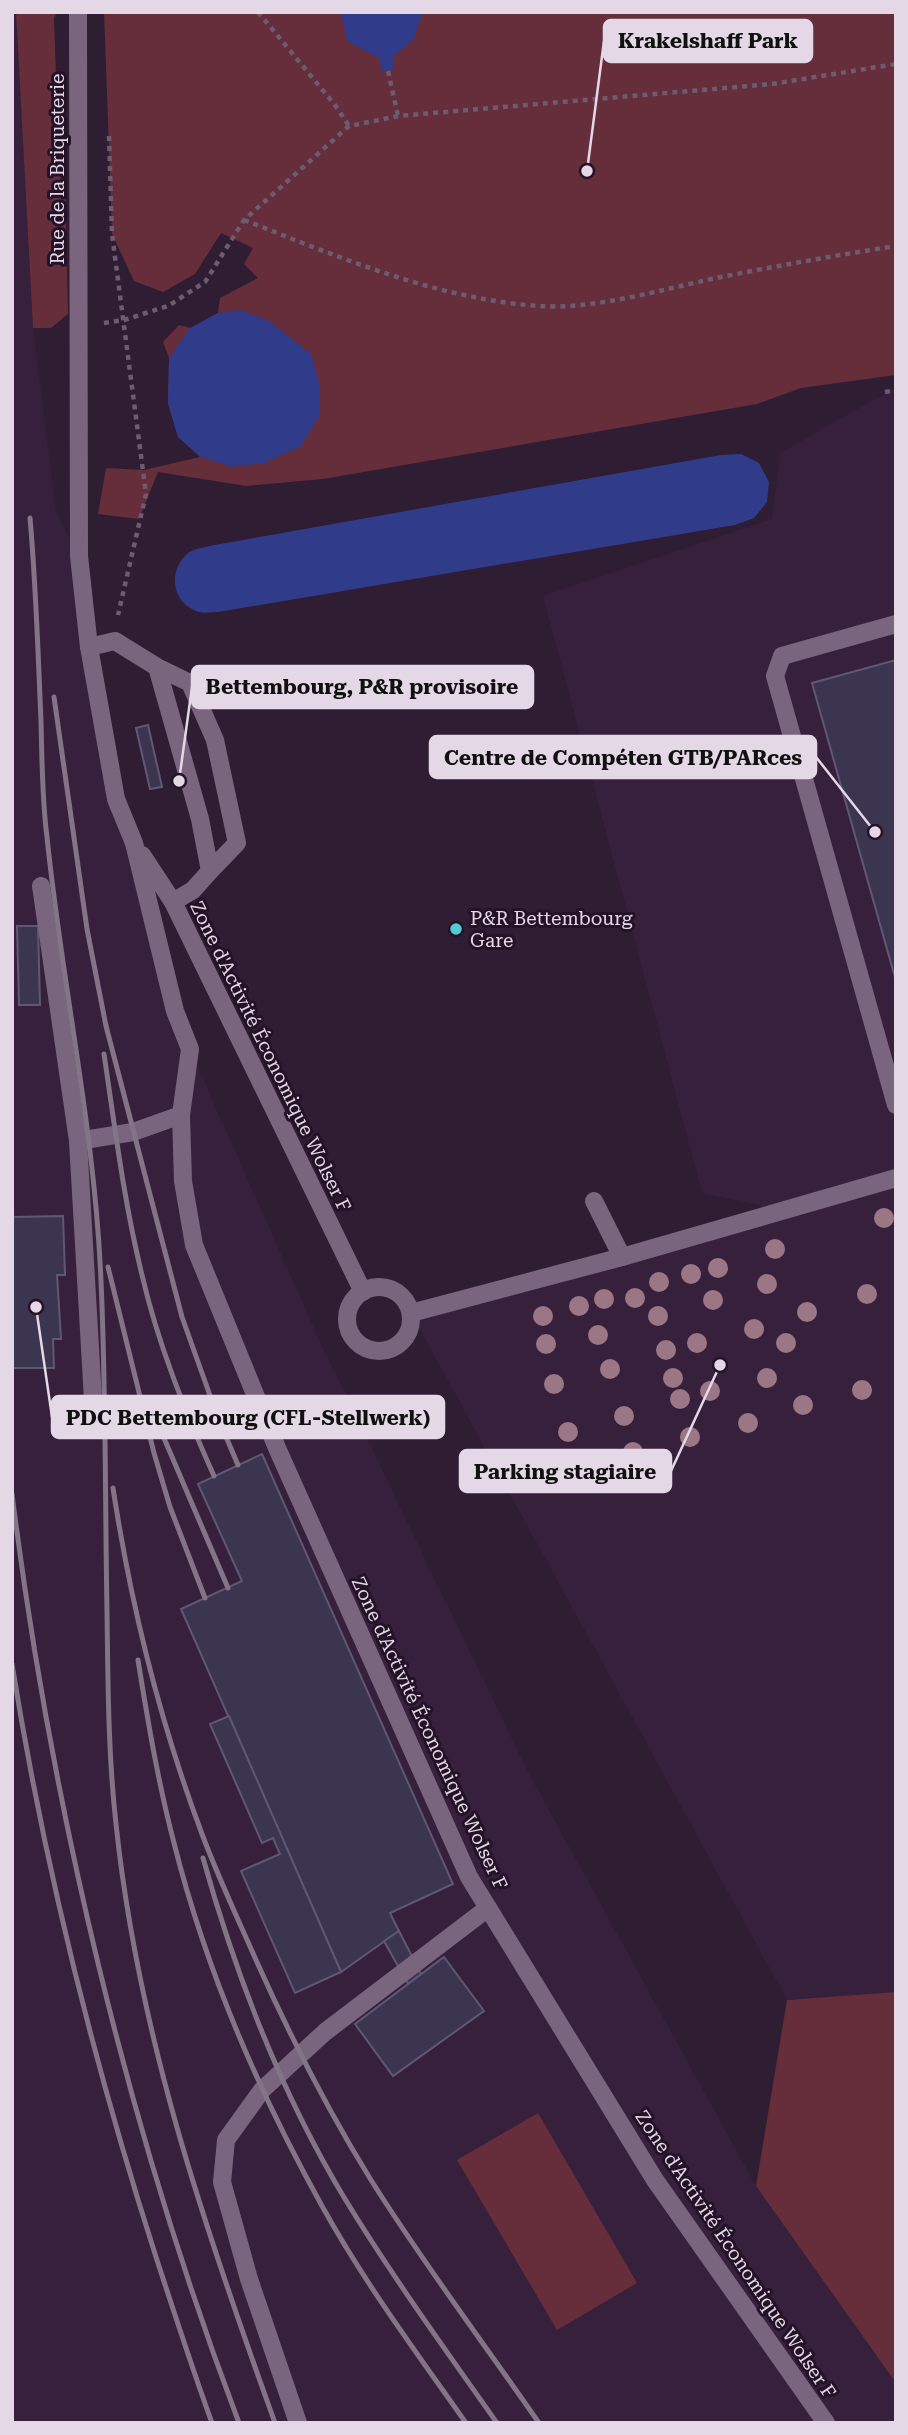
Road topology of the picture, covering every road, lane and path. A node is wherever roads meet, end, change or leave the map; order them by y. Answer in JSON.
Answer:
{"nodes":[{"id":1,"x":78,"y":12,"type":"edge"},
{"id":2,"x":258,"y":12,"type":"edge"},
{"id":3,"x":896,"y":64,"type":"edge"},
{"id":4,"x":388,"y":71,"type":"dead end"},
{"id":5,"x":398,"y":116,"type":"junction"},
{"id":6,"x":108,"y":123,"type":"dead end"},
{"id":7,"x":349,"y":126,"type":"junction"},
{"id":8,"x":244,"y":220,"type":"junction"},
{"id":9,"x":896,"y":246,"type":"edge"},
{"id":10,"x":124,"y":320,"type":"junction"},
{"id":11,"x":78,"y":326,"type":"junction"},
{"id":12,"x":896,"y":390,"type":"edge"},
{"id":13,"x":886,"y":392,"type":"dead end"},
{"id":14,"x":116,"y":623,"type":"dead end"},
{"id":15,"x":896,"y":624,"type":"edge"},
{"id":16,"x":89,"y":647,"type":"junction"},
{"id":17,"x":157,"y":667,"type":"junction"},
{"id":18,"x":134,"y":843,"type":"junction"},
{"id":19,"x":210,"y":871,"type":"junction"},
{"id":20,"x":41,"y":886,"type":"dead end"},
{"id":21,"x":173,"y":902,"type":"junction"},
{"id":22,"x":892,"y":1077,"type":"edge"},
{"id":23,"x":896,"y":1105,"type":"edge"},
{"id":24,"x":181,"y":1115,"type":"junction"},
{"id":25,"x":78,"y":1141,"type":"junction"},
{"id":26,"x":896,"y":1178,"type":"edge"},
{"id":27,"x":594,"y":1201,"type":"dead end"},
{"id":28,"x":622,"y":1257,"type":"junction"},
{"id":29,"x":362,"y":1292,"type":"junction"},
{"id":30,"x":411,"y":1314,"type":"junction"},
{"id":31,"x":94,"y":1417,"type":"dead end"},
{"id":32,"x":488,"y":1908,"type":"junction"},
{"id":33,"x":298,"y":2423,"type":"edge"},
{"id":34,"x":826,"y":2423,"type":"edge"}],
"edges":[{"from":1,"to":11,"type":"street","name":"Rue de la Briqueterie"},
{"from":2,"to":7,"type":"path"},
{"from":3,"to":5,"type":"path"},
{"from":4,"to":5,"type":"path"},
{"from":5,"to":7,"type":"path"},
{"from":6,"to":10,"type":"path"},
{"from":7,"to":8,"type":"path"},
{"from":8,"to":9,"type":"path"},
{"from":8,"to":10,"type":"path"},
{"from":10,"to":11,"type":"path"},
{"from":10,"to":14,"type":"path"},
{"from":11,"to":16,"type":"street","name":"Rue de la Briqueterie"},
{"from":12,"to":13,"type":"path"},
{"from":15,"to":22,"type":"street"},
{"from":16,"to":17,"type":"street"},
{"from":16,"to":18,"type":"street","name":"Rue de la Briqueterie"},
{"from":17,"to":19,"type":"street"},
{"from":17,"to":19,"type":"street"},
{"from":18,"to":21,"type":"street","name":"Zone d'Activité Économique Wolser F"},
{"from":18,"to":24,"type":"street","name":"Zone d'Activité Économique Wolser F"},
{"from":19,"to":21,"type":"street"},
{"from":20,"to":25,"type":"street"},
{"from":21,"to":29,"type":"street","name":"Zone d'Activité Économique Wolser F"},
{"from":22,"to":23,"type":"street"},
{"from":24,"to":25,"type":"street"},
{"from":24,"to":32,"type":"street","name":"Zone d'Activité Économique Wolser F"},
{"from":25,"to":31,"type":"street"},
{"from":26,"to":28,"type":"street"},
{"from":27,"to":28,"type":"street"},
{"from":28,"to":30,"type":"street"},
{"from":29,"to":30,"type":"street"},
{"from":29,"to":30,"type":"street"},
{"from":32,"to":33,"type":"street"},
{"from":32,"to":34,"type":"street","name":"Zone d'Activité Économique Wolser F"}]}
